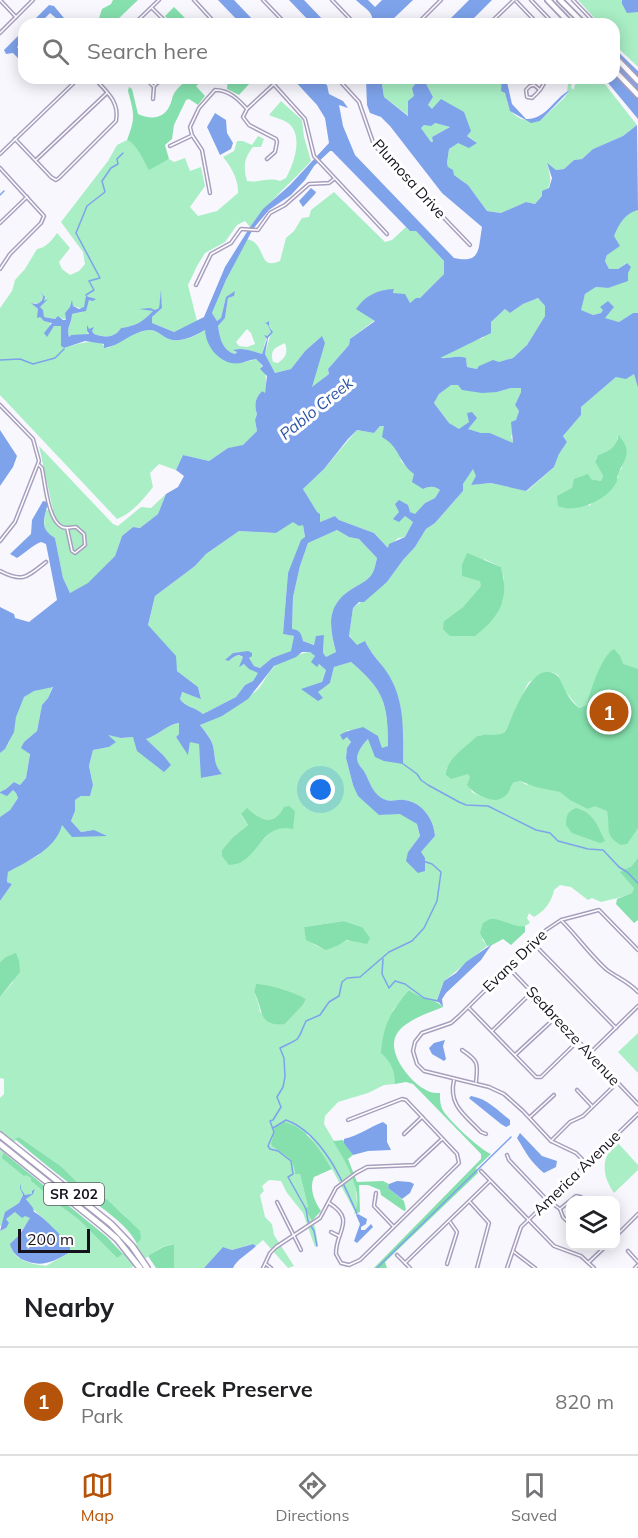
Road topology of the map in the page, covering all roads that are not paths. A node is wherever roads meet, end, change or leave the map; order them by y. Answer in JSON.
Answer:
{"nodes":[{"id":1,"x":0,"y":0,"type":"edge"},
{"id":2,"x":33,"y":0,"type":"edge"},
{"id":3,"x":159,"y":0,"type":"edge"},
{"id":4,"x":194,"y":0,"type":"edge"},
{"id":5,"x":263,"y":0,"type":"edge"},
{"id":6,"x":332,"y":0,"type":"edge"},
{"id":7,"x":441,"y":0,"type":"edge"},
{"id":8,"x":515,"y":0,"type":"edge"},
{"id":9,"x":531,"y":0,"type":"edge"},
{"id":10,"x":548,"y":0,"type":"edge"},
{"id":11,"x":560,"y":0,"type":"edge"},
{"id":12,"x":573,"y":0,"type":"edge"},
{"id":13,"x":152,"y":7,"type":"junction"},
{"id":14,"x":16,"y":16,"type":"junction"},
{"id":15,"x":140,"y":18,"type":"edge"},
{"id":16,"x":162,"y":18,"type":"edge"},
{"id":17,"x":210,"y":18,"type":"edge"},
{"id":18,"x":280,"y":18,"type":"edge"},
{"id":19,"x":349,"y":18,"type":"edge"},
{"id":20,"x":423,"y":18,"type":"edge"},
{"id":21,"x":496,"y":18,"type":"edge"},
{"id":22,"x":532,"y":18,"type":"edge"},
{"id":23,"x":548,"y":18,"type":"edge"},
{"id":24,"x":565,"y":18,"type":"edge"},
{"id":25,"x":578,"y":18,"type":"edge"},
{"id":26,"x":590,"y":18,"type":"edge"},
{"id":27,"x":0,"y":33,"type":"edge"},
{"id":28,"x":620,"y":62,"type":"edge"},
{"id":29,"x":620,"y":76,"type":"edge"},
{"id":30,"x":638,"y":81,"type":"edge"},
{"id":31,"x":73,"y":84,"type":"edge"},
{"id":32,"x":100,"y":84,"type":"edge"},
{"id":33,"x":152,"y":84,"type":"edge"},
{"id":34,"x":156,"y":84,"type":"edge"},
{"id":35,"x":273,"y":84,"type":"joint"},
{"id":36,"x":343,"y":84,"type":"edge"},
{"id":37,"x":543,"y":84,"type":"edge"},
{"id":38,"x":154,"y":86,"type":"junction"},
{"id":39,"x":540,"y":90,"type":"junction"},
{"id":40,"x":107,"y":92,"type":"junction"},
{"id":41,"x":638,"y":95,"type":"edge"},
{"id":42,"x":153,"y":99,"type":"dead end"},
{"id":43,"x":247,"y":108,"type":"junction"},
{"id":44,"x":192,"y":135,"type":"junction"},
{"id":45,"x":15,"y":139,"type":"junction"},
{"id":46,"x":170,"y":146,"type":"dead end"},
{"id":47,"x":0,"y":154,"type":"edge"},
{"id":48,"x":267,"y":159,"type":"dead end"},
{"id":49,"x":36,"y":161,"type":"junction"},
{"id":50,"x":0,"y":168,"type":"edge"},
{"id":51,"x":334,"y":179,"type":"junction"},
{"id":52,"x":210,"y":193,"type":"dead end"},
{"id":53,"x":27,"y":197,"type":"junction"},
{"id":54,"x":0,"y":223,"type":"edge"},
{"id":55,"x":387,"y":234,"type":"dead end"},
{"id":56,"x":470,"y":245,"type":"dead end"},
{"id":57,"x":0,"y":269,"type":"edge"},
{"id":58,"x":196,"y":285,"type":"dead end"},
{"id":59,"x":0,"y":405,"type":"edge"},
{"id":60,"x":38,"y":465,"type":"junction"},
{"id":61,"x":67,"y":528,"type":"junction"},
{"id":62,"x":0,"y":541,"type":"edge"},
{"id":63,"x":46,"y":562,"type":"dead end"},
{"id":64,"x":0,"y":571,"type":"edge"},
{"id":65,"x":561,"y":920,"type":"junction"},
{"id":66,"x":638,"y":942,"type":"edge"},
{"id":67,"x":532,"y":943,"type":"junction"},
{"id":68,"x":634,"y":946,"type":"junction"},
{"id":69,"x":638,"y":950,"type":"edge"},
{"id":70,"x":509,"y":968,"type":"junction"},
{"id":71,"x":532,"y":992,"type":"junction"},
{"id":72,"x":638,"y":992,"type":"edge"},
{"id":73,"x":638,"y":1006,"type":"edge"},
{"id":74,"x":468,"y":1007,"type":"junction"},
{"id":75,"x":555,"y":1017,"type":"junction"},
{"id":76,"x":616,"y":1028,"type":"junction"},
{"id":77,"x":491,"y":1032,"type":"junction"},
{"id":78,"x":579,"y":1041,"type":"junction"},
{"id":79,"x":462,"y":1050,"type":"dead end"},
{"id":80,"x":590,"y":1053,"type":"junction"},
{"id":81,"x":515,"y":1055,"type":"junction"},
{"id":82,"x":454,"y":1079,"type":"junction"},
{"id":83,"x":476,"y":1083,"type":"junction"},
{"id":84,"x":618,"y":1083,"type":"junction"},
{"id":85,"x":577,"y":1090,"type":"dead end"},
{"id":86,"x":554,"y":1095,"type":"dead end"},
{"id":87,"x":638,"y":1104,"type":"edge"},
{"id":88,"x":593,"y":1107,"type":"junction"},
{"id":89,"x":638,"y":1114,"type":"edge"},
{"id":90,"x":422,"y":1117,"type":"junction"},
{"id":91,"x":529,"y":1117,"type":"junction"},
{"id":92,"x":348,"y":1120,"type":"dead end"},
{"id":93,"x":404,"y":1134,"type":"dead end"},
{"id":94,"x":486,"y":1134,"type":"dead end"},
{"id":95,"x":0,"y":1135,"type":"edge"},
{"id":96,"x":443,"y":1138,"type":"junction"},
{"id":97,"x":551,"y":1141,"type":"junction"},
{"id":98,"x":0,"y":1144,"type":"edge"},
{"id":99,"x":11,"y":1148,"type":"junction"},
{"id":100,"x":507,"y":1155,"type":"dead end"},
{"id":101,"x":586,"y":1163,"type":"junction"},
{"id":102,"x":481,"y":1171,"type":"dead end"},
{"id":103,"x":490,"y":1181,"type":"junction"},
{"id":104,"x":376,"y":1193,"type":"dead end"},
{"id":105,"x":549,"y":1200,"type":"junction"},
{"id":106,"x":470,"y":1201,"type":"junction"},
{"id":107,"x":277,"y":1202,"type":"dead end"},
{"id":108,"x":329,"y":1203,"type":"junction"},
{"id":109,"x":566,"y":1204,"type":"edge"},
{"id":110,"x":560,"y":1209,"type":"junction"},
{"id":111,"x":638,"y":1214,"type":"edge"},
{"id":112,"x":528,"y":1220,"type":"junction"},
{"id":113,"x":566,"y":1220,"type":"edge"},
{"id":114,"x":450,"y":1221,"type":"junction"},
{"id":115,"x":393,"y":1227,"type":"junction"},
{"id":116,"x":620,"y":1231,"type":"edge"},
{"id":117,"x":331,"y":1232,"type":"dead end"},
{"id":118,"x":293,"y":1234,"type":"junction"},
{"id":119,"x":340,"y":1236,"type":"junction"},
{"id":120,"x":301,"y":1250,"type":"dead end"},
{"id":121,"x":601,"y":1250,"type":"edge"},
{"id":122,"x":628,"y":1251,"type":"dead end"},
{"id":123,"x":512,"y":1252,"type":"junction"},
{"id":124,"x":397,"y":1254,"type":"dead end"},
{"id":125,"x":589,"y":1262,"type":"junction"},
{"id":126,"x":638,"y":1262,"type":"edge"},
{"id":127,"x":405,"y":1263,"type":"junction"},
{"id":128,"x":266,"y":1264,"type":"junction"},
{"id":129,"x":447,"y":1264,"type":"dead end"},
{"id":130,"x":638,"y":1265,"type":"edge"},
{"id":131,"x":143,"y":1266,"type":"edge"},
{"id":132,"x":345,"y":1266,"type":"edge"},
{"id":133,"x":534,"y":1267,"type":"edge"},
{"id":134,"x":263,"y":1268,"type":"edge"},
{"id":135,"x":271,"y":1268,"type":"edge"},
{"id":136,"x":410,"y":1268,"type":"edge"},
{"id":137,"x":477,"y":1268,"type":"edge"},
{"id":138,"x":507,"y":1268,"type":"edge"},
{"id":139,"x":594,"y":1268,"type":"edge"},
{"id":140,"x":635,"y":1268,"type":"edge"}],
"edges":[{"from":1,"to":14,"type":"street"},
{"from":2,"to":14,"type":"street"},
{"from":3,"to":13,"type":"street"},
{"from":4,"to":17,"type":"street"},
{"from":5,"to":18,"type":"street"},
{"from":6,"to":19,"type":"street"},
{"from":7,"to":20,"type":"street"},
{"from":8,"to":21,"type":"street"},
{"from":8,"to":22,"type":"street"},
{"from":9,"to":23,"type":"street"},
{"from":10,"to":24,"type":"highway"},
{"from":11,"to":25,"type":"highway"},
{"from":12,"to":26,"type":"street"},
{"from":13,"to":15,"type":"street"},
{"from":13,"to":16,"type":"street"},
{"from":14,"to":27,"type":"street"},
{"from":28,"to":30,"type":"highway"},
{"from":29,"to":41,"type":"highway"},
{"from":31,"to":45,"type":"street"},
{"from":32,"to":40,"type":"street"},
{"from":33,"to":38,"type":"street"},
{"from":34,"to":38,"type":"street"},
{"from":35,"to":43,"type":"street"},
{"from":35,"to":51,"type":"street"},
{"from":36,"to":56,"type":"street","name":"Plumosa Drive"},
{"from":37,"to":39,"type":"street"},
{"from":38,"to":42,"type":"street"},
{"from":39,"to":39,"type":"street"},
{"from":40,"to":49,"type":"street"},
{"from":40,"to":49,"type":"street"},
{"from":43,"to":44,"type":"street"},
{"from":43,"to":48,"type":"street"},
{"from":44,"to":46,"type":"street"},
{"from":44,"to":52,"type":"street"},
{"from":45,"to":47,"type":"street"},
{"from":45,"to":49,"type":"street"},
{"from":50,"to":53,"type":"street"},
{"from":51,"to":55,"type":"street"},
{"from":51,"to":58,"type":"street"},
{"from":53,"to":54,"type":"street"},
{"from":53,"to":57,"type":"street"},
{"from":59,"to":60,"type":"street"},
{"from":60,"to":61,"type":"street"},
{"from":60,"to":62,"type":"street"},
{"from":61,"to":61,"type":"street"},
{"from":63,"to":64,"type":"street"},
{"from":65,"to":67,"type":"street","name":"Evans Drive"},
{"from":65,"to":68,"type":"street","name":"Evans Drive"},
{"from":65,"to":72,"type":"street"},
{"from":66,"to":68,"type":"street"},
{"from":67,"to":70,"type":"street","name":"Evans Drive"},
{"from":67,"to":76,"type":"street"},
{"from":68,"to":69,"type":"street"},
{"from":70,"to":71,"type":"street","name":"Seabreeze Avenue"},
{"from":70,"to":74,"type":"street","name":"Evans Drive"},
{"from":71,"to":75,"type":"street","name":"Seabreeze Avenue"},
{"from":71,"to":77,"type":"street"},
{"from":73,"to":76,"type":"street"},
{"from":74,"to":77,"type":"street"},
{"from":74,"to":82,"type":"street","name":"Evans Drive"},
{"from":75,"to":78,"type":"street","name":"Seabreeze Avenue"},
{"from":75,"to":81,"type":"street"},
{"from":76,"to":80,"type":"street"},
{"from":77,"to":81,"type":"street"},
{"from":78,"to":80,"type":"street","name":"Seabreeze Avenue"},
{"from":78,"to":81,"type":"street"},
{"from":79,"to":83,"type":"street"},
{"from":80,"to":84,"type":"street","name":"Seabreeze Avenue"},
{"from":82,"to":83,"type":"street"},
{"from":82,"to":94,"type":"street"},
{"from":83,"to":91,"type":"street"},
{"from":84,"to":87,"type":"street","name":"Seabreeze Avenue"},
{"from":84,"to":88,"type":"street"},
{"from":85,"to":88,"type":"street"},
{"from":86,"to":91,"type":"street"},
{"from":88,"to":97,"type":"street"},
{"from":89,"to":101,"type":"street","name":"America Avenue"},
{"from":90,"to":92,"type":"street"},
{"from":90,"to":93,"type":"street"},
{"from":90,"to":96,"type":"street"},
{"from":91,"to":97,"type":"street"},
{"from":95,"to":99,"type":"highway","number":"SR 202"},
{"from":96,"to":108,"type":"street"},
{"from":96,"to":115,"type":"street"},
{"from":97,"to":101,"type":"street"},
{"from":98,"to":99,"type":"highway","number":"SR 202"},
{"from":99,"to":131,"type":"highway","number":"SR 202"},
{"from":99,"to":131,"type":"highway","number":"SR 202"},
{"from":100,"to":105,"type":"street"},
{"from":101,"to":105,"type":"street","name":"America Avenue"},
{"from":102,"to":103,"type":"street"},
{"from":103,"to":106,"type":"street"},
{"from":103,"to":112,"type":"street"},
{"from":104,"to":115,"type":"street"},
{"from":105,"to":110,"type":"street"},
{"from":105,"to":112,"type":"street","name":"America Avenue"},
{"from":106,"to":114,"type":"street"},
{"from":106,"to":137,"type":"street"},
{"from":107,"to":118,"type":"street"},
{"from":108,"to":118,"type":"street"},
{"from":108,"to":119,"type":"street"},
{"from":109,"to":110,"type":"street"},
{"from":110,"to":113,"type":"street"},
{"from":111,"to":116,"type":"street"},
{"from":112,"to":123,"type":"street","name":"America Avenue"},
{"from":112,"to":125,"type":"street"},
{"from":114,"to":127,"type":"street"},
{"from":114,"to":129,"type":"street"},
{"from":115,"to":132,"type":"street"},
{"from":117,"to":119,"type":"street"},
{"from":118,"to":120,"type":"street"},
{"from":118,"to":128,"type":"street"},
{"from":119,"to":132,"type":"street"},
{"from":121,"to":125,"type":"street"},
{"from":122,"to":126,"type":"street"},
{"from":123,"to":133,"type":"street"},
{"from":123,"to":138,"type":"street","name":"America Avenue"},
{"from":124,"to":127,"type":"street"},
{"from":125,"to":139,"type":"street"},
{"from":127,"to":136,"type":"street"},
{"from":128,"to":134,"type":"street"},
{"from":128,"to":135,"type":"street"},
{"from":130,"to":140,"type":"street"}]}
